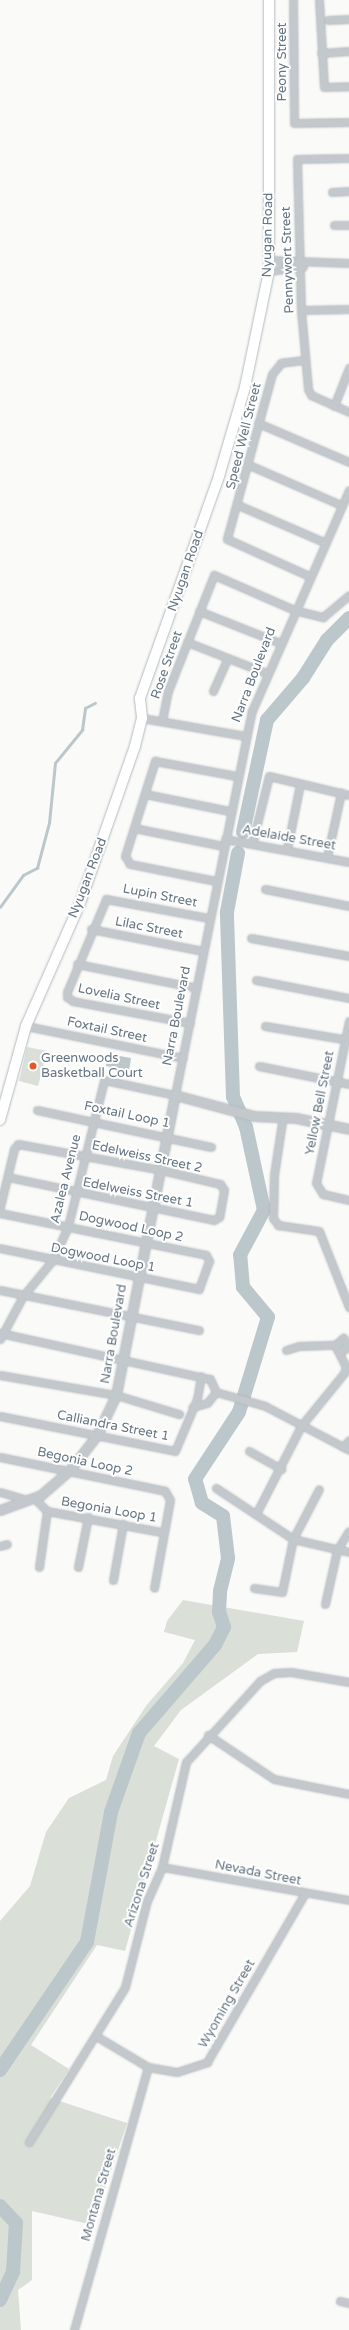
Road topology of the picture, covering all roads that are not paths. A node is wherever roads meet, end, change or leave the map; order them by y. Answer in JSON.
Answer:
{"nodes":[{"id":1,"x":269,"y":0,"type":"edge"},
{"id":2,"x":293,"y":0,"type":"edge"},
{"id":3,"x":319,"y":0,"type":"edge"},
{"id":4,"x":349,"y":19,"type":"edge"},
{"id":5,"x":328,"y":20,"type":"dead end"},
{"id":6,"x":349,"y":51,"type":"edge"},
{"id":7,"x":321,"y":52,"type":"junction"},
{"id":8,"x":349,"y":86,"type":"edge"},
{"id":9,"x":349,"y":122,"type":"edge"},
{"id":10,"x":349,"y":158,"type":"edge"},
{"id":11,"x":349,"y":191,"type":"edge"},
{"id":12,"x":332,"y":192,"type":"dead end"},
{"id":13,"x":334,"y":225,"type":"dead end"},
{"id":14,"x":349,"y":225,"type":"edge"},
{"id":15,"x":270,"y":260,"type":"junction"},
{"id":16,"x":349,"y":263,"type":"edge"},
{"id":17,"x":300,"y":265,"type":"junction"},
{"id":18,"x":270,"y":271,"type":"junction"},
{"id":19,"x":349,"y":309,"type":"edge"},
{"id":20,"x":301,"y":310,"type":"junction"},
{"id":21,"x":304,"y":360,"type":"junction"},
{"id":22,"x":349,"y":368,"type":"edge"},
{"id":23,"x":334,"y":406,"type":"junction"},
{"id":24,"x":349,"y":412,"type":"edge"},
{"id":25,"x":258,"y":423,"type":"junction"},
{"id":26,"x":349,"y":462,"type":"edge"},
{"id":27,"x":249,"y":465,"type":"junction"},
{"id":28,"x":349,"y":490,"type":"edge"},
{"id":29,"x":238,"y":505,"type":"junction"},
{"id":30,"x":341,"y":505,"type":"junction"},
{"id":31,"x":324,"y":542,"type":"junction"},
{"id":32,"x":309,"y":576,"type":"junction"},
{"id":33,"x":349,"y":595,"type":"edge"},
{"id":34,"x":294,"y":610,"type":"junction"},
{"id":35,"x":199,"y":611,"type":"junction"},
{"id":36,"x":187,"y":642,"type":"junction"},
{"id":37,"x":280,"y":643,"type":"junction"},
{"id":38,"x":228,"y":658,"type":"junction"},
{"id":39,"x":266,"y":674,"type":"junction"},
{"id":40,"x":213,"y":691,"type":"dead end"},
{"id":41,"x":142,"y":718,"type":"junction"},
{"id":42,"x":162,"y":721,"type":"junction"},
{"id":43,"x":245,"y":736,"type":"junction"},
{"id":44,"x":237,"y":776,"type":"junction"},
{"id":45,"x":300,"y":784,"type":"junction"},
{"id":46,"x":341,"y":793,"type":"junction"},
{"id":47,"x":145,"y":794,"type":"junction"},
{"id":48,"x":349,"y":795,"type":"edge"},
{"id":49,"x":230,"y":811,"type":"junction"},
{"id":50,"x":134,"y":828,"type":"junction"},
{"id":51,"x":224,"y":842,"type":"junction"},
{"id":52,"x":252,"y":844,"type":"junction"},
{"id":53,"x":287,"y":849,"type":"junction"},
{"id":54,"x":327,"y":857,"type":"junction"},
{"id":55,"x":349,"y":862,"type":"edge"},
{"id":56,"x":216,"y":880,"type":"junction"},
{"id":57,"x":265,"y":889,"type":"dead end"},
{"id":58,"x":349,"y":906,"type":"edge"},
{"id":59,"x":210,"y":918,"type":"junction"},
{"id":60,"x":91,"y":929,"type":"junction"},
{"id":61,"x":251,"y":938,"type":"dead end"},
{"id":62,"x":203,"y":951,"type":"junction"},
{"id":63,"x":349,"y":956,"type":"edge"},
{"id":64,"x":77,"y":964,"type":"junction"},
{"id":65,"x":256,"y":980,"type":"dead end"},
{"id":66,"x":197,"y":988,"type":"junction"},
{"id":67,"x":349,"y":998,"type":"edge"},
{"id":68,"x":349,"y":1021,"type":"edge"},
{"id":69,"x":190,"y":1023,"type":"junction"},
{"id":70,"x":26,"y":1026,"type":"junction"},
{"id":71,"x":265,"y":1026,"type":"dead end"},
{"id":72,"x":347,"y":1040,"type":"edge"},
{"id":73,"x":183,"y":1058,"type":"junction"},
{"id":74,"x":259,"y":1066,"type":"dead end"},
{"id":75,"x":336,"y":1081,"type":"junction"},
{"id":76,"x":349,"y":1084,"type":"edge"},
{"id":77,"x":175,"y":1095,"type":"junction"},
{"id":78,"x":37,"y":1110,"type":"dead end"},
{"id":79,"x":257,"y":1116,"type":"junction"},
{"id":80,"x":92,"y":1119,"type":"junction"},
{"id":81,"x":0,"y":1120,"type":"edge"},
{"id":82,"x":282,"y":1122,"type":"junction"},
{"id":83,"x":307,"y":1122,"type":"junction"},
{"id":84,"x":328,"y":1126,"type":"junction"},
{"id":85,"x":349,"y":1130,"type":"edge"},
{"id":86,"x":168,"y":1136,"type":"junction"},
{"id":87,"x":211,"y":1147,"type":"dead end"},
{"id":88,"x":85,"y":1156,"type":"junction"},
{"id":89,"x":161,"y":1170,"type":"junction"},
{"id":90,"x":8,"y":1177,"type":"junction"},
{"id":91,"x":77,"y":1193,"type":"junction"},
{"id":92,"x":349,"y":1200,"type":"edge"},
{"id":93,"x":0,"y":1207,"type":"edge"},
{"id":94,"x":152,"y":1208,"type":"junction"},
{"id":95,"x":0,"y":1213,"type":"edge"},
{"id":96,"x":217,"y":1220,"type":"joint"},
{"id":97,"x":68,"y":1226,"type":"junction"},
{"id":98,"x":145,"y":1242,"type":"junction"},
{"id":99,"x":0,"y":1248,"type":"edge"},
{"id":100,"x":52,"y":1261,"type":"junction"},
{"id":101,"x":138,"y":1277,"type":"junction"},
{"id":102,"x":202,"y":1289,"type":"joint"},
{"id":103,"x":0,"y":1290,"type":"edge"},
{"id":104,"x":24,"y":1296,"type":"junction"},
{"id":105,"x":349,"y":1307,"type":"edge"},
{"id":106,"x":132,"y":1316,"type":"junction"},
{"id":107,"x":199,"y":1330,"type":"dead end"},
{"id":108,"x":1,"y":1335,"type":"edge"},
{"id":109,"x":335,"y":1345,"type":"junction"},
{"id":110,"x":349,"y":1346,"type":"edge"},
{"id":111,"x":286,"y":1350,"type":"dead end"},
{"id":112,"x":341,"y":1352,"type":"junction"},
{"id":113,"x":123,"y":1363,"type":"junction"},
{"id":114,"x":0,"y":1375,"type":"edge"},
{"id":115,"x":201,"y":1376,"type":"junction"},
{"id":116,"x":218,"y":1392,"type":"junction"},
{"id":117,"x":116,"y":1395,"type":"junction"},
{"id":118,"x":193,"y":1407,"type":"junction"},
{"id":119,"x":179,"y":1414,"type":"dead end"},
{"id":120,"x":0,"y":1416,"type":"edge"},
{"id":121,"x":301,"y":1426,"type":"junction"},
{"id":122,"x":97,"y":1435,"type":"junction"},
{"id":123,"x":349,"y":1440,"type":"edge"},
{"id":124,"x":346,"y":1449,"type":"edge"},
{"id":125,"x":249,"y":1451,"type":"dead end"},
{"id":126,"x":0,"y":1457,"type":"edge"},
{"id":127,"x":281,"y":1469,"type":"junction"},
{"id":128,"x":69,"y":1471,"type":"junction"},
{"id":129,"x":216,"y":1488,"type":"dead end"},
{"id":130,"x":319,"y":1489,"type":"dead end"},
{"id":131,"x":0,"y":1492,"type":"edge"},
{"id":132,"x":31,"y":1499,"type":"junction"},
{"id":133,"x":0,"y":1510,"type":"edge"},
{"id":134,"x":47,"y":1511,"type":"junction"},
{"id":135,"x":256,"y":1514,"type":"junction"},
{"id":136,"x":88,"y":1517,"type":"junction"},
{"id":137,"x":123,"y":1524,"type":"junction"},
{"id":138,"x":349,"y":1531,"type":"edge"},
{"id":139,"x":162,"y":1532,"type":"junction"},
{"id":140,"x":293,"y":1539,"type":"junction"},
{"id":141,"x":337,"y":1550,"type":"junction"},
{"id":142,"x":349,"y":1552,"type":"edge"},
{"id":143,"x":39,"y":1567,"type":"dead end"},
{"id":144,"x":78,"y":1567,"type":"dead end"},
{"id":145,"x":113,"y":1580,"type":"dead end"},
{"id":146,"x":154,"y":1588,"type":"dead end"},
{"id":147,"x":254,"y":1588,"type":"dead end"},
{"id":148,"x":325,"y":1604,"type":"dead end"},
{"id":149,"x":349,"y":1682,"type":"edge"},
{"id":150,"x":208,"y":1735,"type":"junction"},
{"id":151,"x":349,"y":1794,"type":"edge"},
{"id":152,"x":162,"y":1868,"type":"junction"},
{"id":153,"x":304,"y":1894,"type":"junction"},
{"id":154,"x":349,"y":1900,"type":"edge"},
{"id":155,"x":96,"y":2036,"type":"junction"},
{"id":156,"x":148,"y":2067,"type":"junction"},
{"id":157,"x":29,"y":2142,"type":"dead end"},
{"id":158,"x":340,"y":2301,"type":"dead end"},
{"id":159,"x":349,"y":2303,"type":"edge"},
{"id":160,"x":74,"y":2330,"type":"edge"}],
"edges":[{"from":1,"to":15,"type":"main road","name":"Nyugan Road"},
{"from":2,"to":9,"type":"street","name":"Peony Street"},
{"from":3,"to":7,"type":"street"},
{"from":4,"to":5,"type":"street"},
{"from":6,"to":7,"type":"street"},
{"from":7,"to":8,"type":"street"},
{"from":10,"to":17,"type":"street","name":"Pennywort Street"},
{"from":11,"to":12,"type":"street"},
{"from":13,"to":14,"type":"street"},
{"from":15,"to":17,"type":"street"},
{"from":15,"to":18,"type":"main road","name":"Nyugan Road"},
{"from":16,"to":17,"type":"street"},
{"from":17,"to":18,"type":"street"},
{"from":17,"to":20,"type":"street","name":"Pennywort Street"},
{"from":18,"to":41,"type":"main road","name":"Nyugan Road"},
{"from":19,"to":20,"type":"street"},
{"from":20,"to":21,"type":"street","name":"Pennywort Street"},
{"from":21,"to":23,"type":"street","name":"Pennywort Street"},
{"from":21,"to":25,"type":"street","name":"Speed Well Street"},
{"from":22,"to":23,"type":"street"},
{"from":23,"to":24,"type":"street"},
{"from":25,"to":26,"type":"street"},
{"from":25,"to":27,"type":"street","name":"Speed Well Street"},
{"from":27,"to":29,"type":"street","name":"Speed Well Street"},
{"from":27,"to":30,"type":"street"},
{"from":28,"to":30,"type":"street","name":"Narra Boulevard"},
{"from":29,"to":31,"type":"street"},
{"from":29,"to":32,"type":"street","name":"Speed Well Street"},
{"from":30,"to":31,"type":"street","name":"Narra Boulevard"},
{"from":31,"to":32,"type":"street","name":"Narra Boulevard"},
{"from":32,"to":34,"type":"street","name":"Narra Boulevard"},
{"from":33,"to":34,"type":"street"},
{"from":34,"to":35,"type":"street","name":"Rose Street"},
{"from":34,"to":37,"type":"street","name":"Narra Boulevard"},
{"from":35,"to":36,"type":"street","name":"Rose Street"},
{"from":35,"to":37,"type":"street"},
{"from":36,"to":38,"type":"street"},
{"from":36,"to":42,"type":"street","name":"Rose Street"},
{"from":37,"to":39,"type":"street","name":"Narra Boulevard"},
{"from":38,"to":39,"type":"street"},
{"from":38,"to":40,"type":"street"},
{"from":39,"to":43,"type":"street","name":"Narra Boulevard"},
{"from":41,"to":42,"type":"street"},
{"from":41,"to":70,"type":"main road","name":"Nyugan Road"},
{"from":42,"to":43,"type":"street"},
{"from":43,"to":44,"type":"street","name":"Narra Boulevard"},
{"from":44,"to":47,"type":"street"},
{"from":44,"to":49,"type":"street","name":"Narra Boulevard"},
{"from":45,"to":46,"type":"street"},
{"from":45,"to":52,"type":"street"},
{"from":45,"to":53,"type":"street"},
{"from":46,"to":48,"type":"street"},
{"from":46,"to":54,"type":"street"},
{"from":47,"to":49,"type":"street"},
{"from":47,"to":50,"type":"street"},
{"from":49,"to":51,"type":"street","name":"Narra Boulevard"},
{"from":50,"to":51,"type":"street","name":"Adelaide Street"},
{"from":50,"to":56,"type":"street"},
{"from":51,"to":52,"type":"street","name":"Adelaide Street"},
{"from":51,"to":56,"type":"street","name":"Narra Boulevard"},
{"from":52,"to":53,"type":"street","name":"Adelaide Street"},
{"from":53,"to":54,"type":"street","name":"Adelaide Street"},
{"from":54,"to":55,"type":"street","name":"Adelaide Street"},
{"from":56,"to":59,"type":"street","name":"Narra Boulevard"},
{"from":57,"to":58,"type":"street"},
{"from":59,"to":60,"type":"street","name":"Lupin Street"},
{"from":59,"to":62,"type":"street","name":"Narra Boulevard"},
{"from":60,"to":62,"type":"street","name":"Lilac Street"},
{"from":60,"to":64,"type":"street"},
{"from":61,"to":63,"type":"street"},
{"from":62,"to":66,"type":"street","name":"Narra Boulevard"},
{"from":64,"to":66,"type":"street"},
{"from":64,"to":69,"type":"street","name":"Lovelia Street"},
{"from":65,"to":67,"type":"street"},
{"from":66,"to":69,"type":"street","name":"Narra Boulevard"},
{"from":68,"to":72,"type":"street","name":"Yellow Bell Street"},
{"from":69,"to":73,"type":"street","name":"Narra Boulevard"},
{"from":70,"to":73,"type":"street","name":"Foxtail Street"},
{"from":70,"to":81,"type":"main road","name":"Nyugan Road"},
{"from":71,"to":72,"type":"street"},
{"from":72,"to":75,"type":"street","name":"Yellow Bell Street"},
{"from":73,"to":77,"type":"street","name":"Narra Boulevard"},
{"from":74,"to":75,"type":"street"},
{"from":75,"to":76,"type":"street"},
{"from":75,"to":84,"type":"street","name":"Yellow Bell Street"},
{"from":77,"to":79,"type":"street"},
{"from":77,"to":80,"type":"street","name":"Azalea Avenue"},
{"from":77,"to":86,"type":"street","name":"Narra Boulevard"},
{"from":78,"to":80,"type":"street","name":"Foxtail Loop 1"},
{"from":79,"to":82,"type":"street"},
{"from":79,"to":83,"type":"street"},
{"from":80,"to":86,"type":"street","name":"Foxtail Loop 1"},
{"from":80,"to":88,"type":"street","name":"Azalea Avenue"},
{"from":82,"to":83,"type":"street"},
{"from":82,"to":105,"type":"street"},
{"from":83,"to":84,"type":"street"},
{"from":84,"to":85,"type":"street"},
{"from":84,"to":92,"type":"street","name":"Yellow Bell Street"},
{"from":86,"to":87,"type":"street","name":"Foxtail Loop 1"},
{"from":86,"to":89,"type":"street","name":"Narra Boulevard"},
{"from":88,"to":89,"type":"street","name":"Edelweiss Street 2"},
{"from":88,"to":90,"type":"street","name":"Edelweiss Street 2"},
{"from":88,"to":91,"type":"street","name":"Azalea Avenue"},
{"from":89,"to":94,"type":"street","name":"Narra Boulevard"},
{"from":89,"to":96,"type":"street","name":"Edelweiss Street 2"},
{"from":90,"to":91,"type":"street","name":"Edelweiss Street 1"},
{"from":90,"to":93,"type":"street"},
{"from":91,"to":94,"type":"street","name":"Edelweiss Street 1"},
{"from":91,"to":97,"type":"street","name":"Azalea Avenue"},
{"from":94,"to":96,"type":"street","name":"Edelweiss Street 1"},
{"from":94,"to":98,"type":"street","name":"Narra Boulevard"},
{"from":95,"to":97,"type":"street","name":"Dogwood Loop 2"},
{"from":97,"to":98,"type":"street","name":"Dogwood Loop 2"},
{"from":97,"to":100,"type":"street","name":"Azalea Avenue"},
{"from":98,"to":101,"type":"street","name":"Narra Boulevard"},
{"from":98,"to":102,"type":"street","name":"Dogwood Loop 2"},
{"from":99,"to":100,"type":"street","name":"Dogwood Loop 1"},
{"from":100,"to":101,"type":"street","name":"Dogwood Loop 1"},
{"from":100,"to":104,"type":"street","name":"Azalea Avenue"},
{"from":101,"to":102,"type":"street","name":"Dogwood Loop 1"},
{"from":101,"to":106,"type":"street","name":"Narra Boulevard"},
{"from":103,"to":104,"type":"street"},
{"from":104,"to":106,"type":"street"},
{"from":104,"to":108,"type":"street","name":"Azalea Avenue"},
{"from":106,"to":107,"type":"street"},
{"from":106,"to":113,"type":"street","name":"Narra Boulevard"},
{"from":108,"to":113,"type":"street"},
{"from":109,"to":110,"type":"street"},
{"from":109,"to":111,"type":"street"},
{"from":109,"to":112,"type":"street"},
{"from":110,"to":112,"type":"street"},
{"from":112,"to":121,"type":"street"},
{"from":113,"to":115,"type":"street"},
{"from":113,"to":117,"type":"street","name":"Narra Boulevard"},
{"from":114,"to":117,"type":"street"},
{"from":115,"to":116,"type":"street"},
{"from":115,"to":118,"type":"street"},
{"from":116,"to":118,"type":"street"},
{"from":116,"to":121,"type":"street"},
{"from":117,"to":119,"type":"street"},
{"from":117,"to":122,"type":"street","name":"Narra Boulevard"},
{"from":118,"to":122,"type":"street","name":"Calliandra Street 1"},
{"from":120,"to":122,"type":"street","name":"Calliandra Street 1"},
{"from":121,"to":124,"type":"street"},
{"from":121,"to":127,"type":"street"},
{"from":122,"to":128,"type":"street","name":"Narra Boulevard"},
{"from":123,"to":124,"type":"street"},
{"from":125,"to":127,"type":"street"},
{"from":126,"to":128,"type":"street","name":"Begonia Loop 2"},
{"from":127,"to":135,"type":"street"},
{"from":128,"to":132,"type":"street","name":"Narra Boulevard"},
{"from":128,"to":139,"type":"street","name":"Begonia Loop 2"},
{"from":129,"to":135,"type":"street"},
{"from":130,"to":140,"type":"street"},
{"from":131,"to":132,"type":"street","name":"Begonia Loop 1"},
{"from":132,"to":133,"type":"street","name":"Narra Boulevard"},
{"from":132,"to":134,"type":"street","name":"Begonia Loop 1"},
{"from":134,"to":136,"type":"street","name":"Begonia Loop 1"},
{"from":134,"to":143,"type":"street"},
{"from":135,"to":140,"type":"street"},
{"from":136,"to":137,"type":"street","name":"Begonia Loop 1"},
{"from":136,"to":144,"type":"street"},
{"from":137,"to":139,"type":"street","name":"Begonia Loop 1"},
{"from":137,"to":145,"type":"street"},
{"from":138,"to":141,"type":"street"},
{"from":139,"to":146,"type":"street"},
{"from":140,"to":141,"type":"street"},
{"from":140,"to":147,"type":"street"},
{"from":141,"to":142,"type":"street"},
{"from":141,"to":148,"type":"street"},
{"from":149,"to":150,"type":"street","name":"Arizona Street"},
{"from":150,"to":151,"type":"street"},
{"from":150,"to":152,"type":"street","name":"Arizona Street"},
{"from":152,"to":153,"type":"street","name":"Nevada Street"},
{"from":152,"to":155,"type":"street","name":"Arizona Street"},
{"from":153,"to":154,"type":"street","name":"Nevada Street"},
{"from":153,"to":156,"type":"street","name":"Wyoming Street"},
{"from":155,"to":156,"type":"street","name":"Wyoming Street"},
{"from":155,"to":157,"type":"street","name":"Arizona Street"},
{"from":156,"to":160,"type":"street","name":"Montana Street"},
{"from":158,"to":159,"type":"street"}]}
